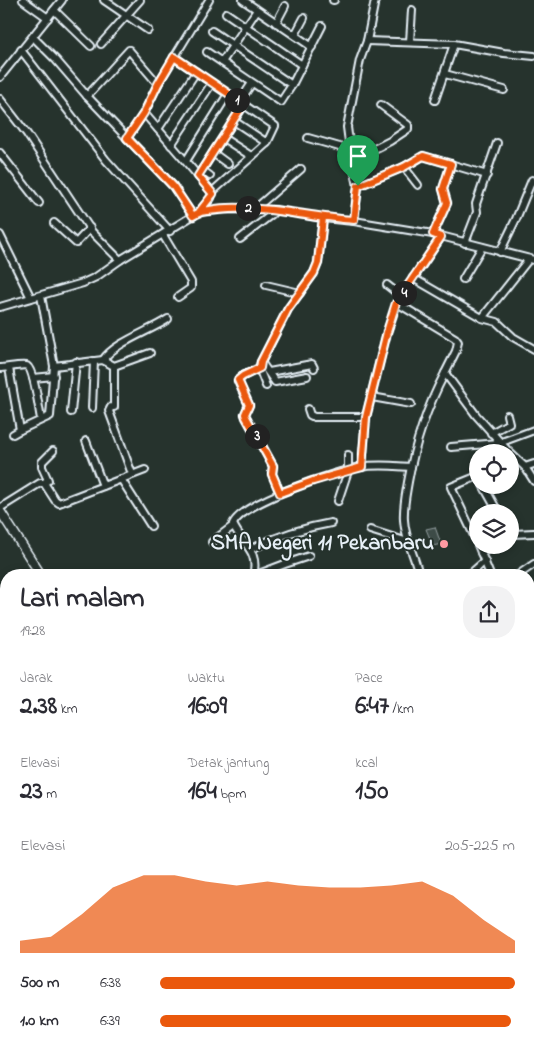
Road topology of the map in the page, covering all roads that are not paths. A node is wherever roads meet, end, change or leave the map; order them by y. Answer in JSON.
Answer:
{"nodes":[{"id":1,"x":23,"y":0,"type":"edge"},
{"id":2,"x":62,"y":0,"type":"edge"},
{"id":3,"x":104,"y":0,"type":"edge"},
{"id":4,"x":140,"y":0,"type":"edge"},
{"id":5,"x":209,"y":0,"type":"edge"},
{"id":6,"x":243,"y":0,"type":"edge"},
{"id":7,"x":376,"y":0,"type":"edge"},
{"id":8,"x":285,"y":6,"type":"dead end"},
{"id":9,"x":54,"y":10,"type":"junction"},
{"id":10,"x":257,"y":10,"type":"junction"},
{"id":11,"x":412,"y":10,"type":"dead end"},
{"id":12,"x":226,"y":13,"type":"dead end"},
{"id":13,"x":127,"y":16,"type":"junction"},
{"id":14,"x":48,"y":18,"type":"junction"},
{"id":15,"x":304,"y":18,"type":"dead end"},
{"id":16,"x":276,"y":23,"type":"junction"},
{"id":17,"x":322,"y":26,"type":"dead end"},
{"id":18,"x":245,"y":27,"type":"junction"},
{"id":19,"x":148,"y":30,"type":"dead end"},
{"id":20,"x":212,"y":31,"type":"dead end"},
{"id":21,"x":294,"y":35,"type":"junction"},
{"id":22,"x":33,"y":37,"type":"junction"},
{"id":23,"x":367,"y":41,"type":"junction"},
{"id":24,"x":410,"y":42,"type":"junction"},
{"id":25,"x":102,"y":44,"type":"dead end"},
{"id":26,"x":454,"y":44,"type":"junction"},
{"id":27,"x":233,"y":45,"type":"junction"},
{"id":28,"x":91,"y":46,"type":"dead end"},
{"id":29,"x":312,"y":47,"type":"junction"},
{"id":30,"x":22,"y":50,"type":"junction"},
{"id":31,"x":207,"y":52,"type":"dead end"},
{"id":32,"x":534,"y":56,"type":"edge"},
{"id":33,"x":174,"y":57,"type":"junction"},
{"id":34,"x":222,"y":62,"type":"junction"},
{"id":35,"x":302,"y":65,"type":"junction"},
{"id":36,"x":196,"y":72,"type":"junction"},
{"id":37,"x":445,"y":74,"type":"junction"},
{"id":38,"x":0,"y":77,"type":"edge"},
{"id":39,"x":212,"y":83,"type":"junction"},
{"id":40,"x":252,"y":83,"type":"junction"},
{"id":41,"x":158,"y":84,"type":"junction"},
{"id":42,"x":292,"y":85,"type":"junction"},
{"id":43,"x":504,"y":90,"type":"dead end"},
{"id":44,"x":228,"y":94,"type":"junction"},
{"id":45,"x":87,"y":96,"type":"junction"},
{"id":46,"x":0,"y":99,"type":"edge"},
{"id":47,"x":435,"y":100,"type":"dead end"},
{"id":48,"x":242,"y":103,"type":"junction"},
{"id":49,"x":381,"y":106,"type":"dead end"},
{"id":50,"x":144,"y":113,"type":"junction"},
{"id":51,"x":234,"y":121,"type":"junction"},
{"id":52,"x":158,"y":129,"type":"junction"},
{"id":53,"x":127,"y":138,"type":"junction"},
{"id":54,"x":223,"y":138,"type":"junction"},
{"id":55,"x":308,"y":138,"type":"dead end"},
{"id":56,"x":266,"y":143,"type":"junction"},
{"id":57,"x":498,"y":143,"type":"dead end"},
{"id":58,"x":172,"y":145,"type":"junction"},
{"id":59,"x":350,"y":150,"type":"junction"},
{"id":60,"x":0,"y":153,"type":"edge"},
{"id":61,"x":213,"y":153,"type":"junction"},
{"id":62,"x":252,"y":156,"type":"junction"},
{"id":63,"x":353,"y":160,"type":"junction"},
{"id":64,"x":186,"y":161,"type":"junction"},
{"id":65,"x":228,"y":164,"type":"dead end"},
{"id":66,"x":451,"y":164,"type":"junction"},
{"id":67,"x":404,"y":167,"type":"junction"},
{"id":68,"x":301,"y":169,"type":"dead end"},
{"id":69,"x":200,"y":173,"type":"junction"},
{"id":70,"x":487,"y":175,"type":"junction"},
{"id":71,"x":210,"y":176,"type":"dead end"},
{"id":72,"x":532,"y":180,"type":"dead end"},
{"id":73,"x":418,"y":185,"type":"dead end"},
{"id":74,"x":358,"y":186,"type":"junction"},
{"id":75,"x":212,"y":192,"type":"junction"},
{"id":76,"x":39,"y":203,"type":"dead end"},
{"id":77,"x":256,"y":208,"type":"junction"},
{"id":78,"x":275,"y":210,"type":"junction"},
{"id":79,"x":196,"y":214,"type":"junction"},
{"id":80,"x":323,"y":218,"type":"junction"},
{"id":81,"x":354,"y":220,"type":"junction"},
{"id":82,"x":54,"y":224,"type":"dead end"},
{"id":83,"x":90,"y":228,"type":"junction"},
{"id":84,"x":170,"y":231,"type":"junction"},
{"id":85,"x":433,"y":234,"type":"junction"},
{"id":86,"x":0,"y":235,"type":"edge"},
{"id":87,"x":163,"y":235,"type":"junction"},
{"id":88,"x":441,"y":237,"type":"junction"},
{"id":89,"x":240,"y":239,"type":"dead end"},
{"id":90,"x":465,"y":243,"type":"junction"},
{"id":91,"x":482,"y":247,"type":"junction"},
{"id":92,"x":500,"y":252,"type":"junction"},
{"id":93,"x":532,"y":259,"type":"edge"},
{"id":94,"x":120,"y":260,"type":"junction"},
{"id":95,"x":413,"y":278,"type":"junction"},
{"id":96,"x":463,"y":278,"type":"dead end"},
{"id":97,"x":266,"y":284,"type":"dead end"},
{"id":98,"x":387,"y":285,"type":"dead end"},
{"id":99,"x":300,"y":293,"type":"junction"},
{"id":100,"x":41,"y":296,"type":"junction"},
{"id":101,"x":402,"y":296,"type":"junction"},
{"id":102,"x":178,"y":297,"type":"dead end"},
{"id":103,"x":31,"y":298,"type":"junction"},
{"id":104,"x":396,"y":303,"type":"junction"},
{"id":105,"x":0,"y":306,"type":"edge"},
{"id":106,"x":482,"y":318,"type":"junction"},
{"id":107,"x":168,"y":319,"type":"dead end"},
{"id":108,"x":534,"y":348,"type":"edge"},
{"id":109,"x":150,"y":353,"type":"dead end"},
{"id":110,"x":103,"y":360,"type":"junction"},
{"id":111,"x":94,"y":361,"type":"junction"},
{"id":112,"x":76,"y":362,"type":"junction"},
{"id":113,"x":260,"y":365,"type":"junction"},
{"id":114,"x":54,"y":366,"type":"junction"},
{"id":115,"x":114,"y":366,"type":"junction"},
{"id":116,"x":0,"y":368,"type":"edge"},
{"id":117,"x":10,"y":368,"type":"junction"},
{"id":118,"x":314,"y":368,"type":"dead end"},
{"id":119,"x":269,"y":372,"type":"junction"},
{"id":120,"x":445,"y":373,"type":"junction"},
{"id":121,"x":54,"y":376,"type":"junction"},
{"id":122,"x":307,"y":376,"type":"dead end"},
{"id":123,"x":33,"y":378,"type":"junction"},
{"id":124,"x":266,"y":386,"type":"dead end"},
{"id":125,"x":372,"y":397,"type":"junction"},
{"id":126,"x":411,"y":404,"type":"dead end"},
{"id":127,"x":92,"y":408,"type":"dead end"},
{"id":128,"x":308,"y":409,"type":"dead end"},
{"id":129,"x":71,"y":412,"type":"dead end"},
{"id":130,"x":507,"y":415,"type":"dead end"},
{"id":131,"x":366,"y":417,"type":"junction"},
{"id":132,"x":41,"y":419,"type":"junction"},
{"id":133,"x":20,"y":430,"type":"junction"},
{"id":134,"x":534,"y":430,"type":"edge"},
{"id":135,"x":491,"y":433,"type":"junction"},
{"id":136,"x":13,"y":434,"type":"dead end"},
{"id":137,"x":86,"y":441,"type":"dead end"},
{"id":138,"x":499,"y":443,"type":"junction"},
{"id":139,"x":451,"y":447,"type":"dead end"},
{"id":140,"x":53,"y":451,"type":"dead end"},
{"id":141,"x":348,"y":455,"type":"dead end"},
{"id":142,"x":519,"y":461,"type":"edge"},
{"id":143,"x":534,"y":464,"type":"edge"},
{"id":144,"x":362,"y":467,"type":"junction"},
{"id":145,"x":411,"y":467,"type":"junction"},
{"id":146,"x":525,"y":467,"type":"junction"},
{"id":147,"x":145,"y":470,"type":"dead end"},
{"id":148,"x":348,"y":471,"type":"junction"},
{"id":149,"x":132,"y":474,"type":"junction"},
{"id":150,"x":121,"y":479,"type":"junction"},
{"id":151,"x":469,"y":480,"type":"edge"},
{"id":152,"x":534,"y":481,"type":"edge"},
{"id":153,"x":44,"y":483,"type":"junction"},
{"id":154,"x":104,"y":486,"type":"junction"},
{"id":155,"x":280,"y":493,"type":"junction"},
{"id":156,"x":338,"y":501,"type":"dead end"},
{"id":157,"x":0,"y":510,"type":"edge"},
{"id":158,"x":331,"y":523,"type":"dead end"},
{"id":159,"x":469,"y":525,"type":"edge"},
{"id":160,"x":151,"y":526,"type":"dead end"},
{"id":161,"x":233,"y":526,"type":"junction"},
{"id":162,"x":370,"y":530,"type":"dead end"},
{"id":163,"x":519,"y":534,"type":"edge"},
{"id":164,"x":534,"y":534,"type":"edge"},
{"id":165,"x":212,"y":542,"type":"dead end"},
{"id":166,"x":408,"y":542,"type":"junction"},
{"id":167,"x":251,"y":549,"type":"junction"},
{"id":168,"x":482,"y":554,"type":"edge"},
{"id":169,"x":309,"y":556,"type":"dead end"},
{"id":170,"x":485,"y":560,"type":"junction"},
{"id":171,"x":37,"y":569,"type":"edge"},
{"id":172,"x":255,"y":569,"type":"edge"},
{"id":173,"x":271,"y":569,"type":"edge"},
{"id":174,"x":418,"y":569,"type":"edge"},
{"id":175,"x":475,"y":569,"type":"edge"},
{"id":176,"x":488,"y":569,"type":"edge"}],
"edges":[{"from":1,"to":14,"type":"street"},
{"from":2,"to":9,"type":"street"},
{"from":3,"to":13,"type":"street"},
{"from":4,"to":13,"type":"street"},
{"from":5,"to":33,"type":"street"},
{"from":6,"to":10,"type":"street"},
{"from":7,"to":23,"type":"street"},
{"from":8,"to":16,"type":"street"},
{"from":9,"to":14,"type":"street"},
{"from":9,"to":28,"type":"street"},
{"from":10,"to":16,"type":"street"},
{"from":10,"to":18,"type":"street"},
{"from":11,"to":24,"type":"street"},
{"from":12,"to":18,"type":"street"},
{"from":13,"to":19,"type":"street"},
{"from":13,"to":25,"type":"street"},
{"from":14,"to":22,"type":"street"},
{"from":15,"to":21,"type":"street"},
{"from":16,"to":21,"type":"street"},
{"from":17,"to":29,"type":"street"},
{"from":18,"to":27,"type":"street"},
{"from":18,"to":35,"type":"street"},
{"from":20,"to":27,"type":"street"},
{"from":21,"to":29,"type":"street"},
{"from":22,"to":30,"type":"street"},
{"from":22,"to":45,"type":"street"},
{"from":23,"to":24,"type":"street"},
{"from":23,"to":59,"type":"street"},
{"from":24,"to":26,"type":"street"},
{"from":26,"to":32,"type":"street"},
{"from":26,"to":37,"type":"street"},
{"from":27,"to":34,"type":"street"},
{"from":27,"to":42,"type":"street"},
{"from":29,"to":35,"type":"street"},
{"from":30,"to":38,"type":"street"},
{"from":30,"to":84,"type":"street"},
{"from":31,"to":34,"type":"street"},
{"from":33,"to":36,"type":"street"},
{"from":33,"to":41,"type":"street"},
{"from":34,"to":40,"type":"street"},
{"from":35,"to":42,"type":"street"},
{"from":36,"to":39,"type":"street"},
{"from":36,"to":52,"type":"street"},
{"from":37,"to":43,"type":"street"},
{"from":37,"to":47,"type":"street"},
{"from":39,"to":44,"type":"street"},
{"from":39,"to":58,"type":"street"},
{"from":40,"to":42,"type":"street"},
{"from":40,"to":48,"type":"street"},
{"from":41,"to":45,"type":"street"},
{"from":41,"to":50,"type":"street"},
{"from":44,"to":48,"type":"street"},
{"from":44,"to":64,"type":"street"},
{"from":45,"to":53,"type":"street"},
{"from":46,"to":83,"type":"street"},
{"from":48,"to":51,"type":"street"},
{"from":48,"to":56,"type":"street"},
{"from":49,"to":63,"type":"street"},
{"from":50,"to":52,"type":"street"},
{"from":50,"to":53,"type":"street"},
{"from":51,"to":54,"type":"street"},
{"from":51,"to":56,"type":"street"},
{"from":52,"to":58,"type":"street"},
{"from":53,"to":79,"type":"street"},
{"from":54,"to":61,"type":"street"},
{"from":54,"to":62,"type":"street"},
{"from":55,"to":59,"type":"street"},
{"from":56,"to":62,"type":"street"},
{"from":57,"to":70,"type":"street"},
{"from":58,"to":64,"type":"street"},
{"from":59,"to":63,"type":"street"},
{"from":60,"to":76,"type":"street"},
{"from":61,"to":65,"type":"street"},
{"from":61,"to":69,"type":"street"},
{"from":62,"to":75,"type":"street"},
{"from":63,"to":74,"type":"street"},
{"from":64,"to":69,"type":"street"},
{"from":66,"to":67,"type":"street"},
{"from":66,"to":70,"type":"street"},
{"from":66,"to":85,"type":"street"},
{"from":67,"to":73,"type":"street"},
{"from":67,"to":74,"type":"street"},
{"from":68,"to":77,"type":"street"},
{"from":69,"to":71,"type":"street"},
{"from":69,"to":75,"type":"street"},
{"from":70,"to":90,"type":"street"},
{"from":72,"to":92,"type":"street"},
{"from":74,"to":81,"type":"street"},
{"from":75,"to":79,"type":"street"},
{"from":77,"to":78,"type":"street"},
{"from":77,"to":79,"type":"street"},
{"from":78,"to":80,"type":"street"},
{"from":78,"to":89,"type":"street"},
{"from":79,"to":84,"type":"street"},
{"from":80,"to":81,"type":"street"},
{"from":80,"to":99,"type":"street"},
{"from":81,"to":85,"type":"street"},
{"from":82,"to":83,"type":"street"},
{"from":83,"to":94,"type":"street"},
{"from":84,"to":87,"type":"street"},
{"from":85,"to":88,"type":"street"},
{"from":86,"to":103,"type":"street"},
{"from":87,"to":94,"type":"street"},
{"from":87,"to":102,"type":"street"},
{"from":88,"to":90,"type":"street"},
{"from":88,"to":95,"type":"street"},
{"from":90,"to":91,"type":"street"},
{"from":91,"to":92,"type":"street"},
{"from":91,"to":96,"type":"street"},
{"from":92,"to":93,"type":"street"},
{"from":93,"to":106,"type":"street"},
{"from":94,"to":100,"type":"street"},
{"from":95,"to":101,"type":"street"},
{"from":95,"to":106,"type":"street"},
{"from":97,"to":99,"type":"street"},
{"from":98,"to":101,"type":"street"},
{"from":99,"to":113,"type":"street"},
{"from":100,"to":103,"type":"street"},
{"from":100,"to":114,"type":"street"},
{"from":101,"to":104,"type":"street"},
{"from":103,"to":105,"type":"street"},
{"from":104,"to":120,"type":"street"},
{"from":104,"to":125,"type":"street"},
{"from":106,"to":108,"type":"street"},
{"from":107,"to":110,"type":"street"},
{"from":109,"to":115,"type":"street"},
{"from":110,"to":111,"type":"street"},
{"from":110,"to":115,"type":"street"},
{"from":111,"to":112,"type":"street"},
{"from":111,"to":127,"type":"street"},
{"from":112,"to":114,"type":"street"},
{"from":112,"to":129,"type":"street"},
{"from":113,"to":119,"type":"street"},
{"from":113,"to":124,"type":"street"},
{"from":113,"to":155,"type":"street"},
{"from":114,"to":121,"type":"street"},
{"from":115,"to":149,"type":"street"},
{"from":116,"to":117,"type":"street"},
{"from":117,"to":123,"type":"street"},
{"from":117,"to":133,"type":"street"},
{"from":118,"to":119,"type":"street"},
{"from":119,"to":122,"type":"street"},
{"from":120,"to":135,"type":"street"},
{"from":120,"to":145,"type":"street"},
{"from":121,"to":123,"type":"street"},
{"from":121,"to":132,"type":"street"},
{"from":123,"to":132,"type":"street"},
{"from":125,"to":126,"type":"street"},
{"from":125,"to":131,"type":"street"},
{"from":128,"to":131,"type":"street"},
{"from":130,"to":135,"type":"street"},
{"from":131,"to":144,"type":"street"},
{"from":132,"to":133,"type":"street"},
{"from":133,"to":136,"type":"street"},
{"from":134,"to":138,"type":"street"},
{"from":135,"to":138,"type":"street"},
{"from":137,"to":154,"type":"street"},
{"from":138,"to":139,"type":"street"},
{"from":140,"to":153,"type":"street"},
{"from":141,"to":148,"type":"street"},
{"from":142,"to":146,"type":"street"},
{"from":143,"to":146,"type":"street"},
{"from":144,"to":145,"type":"street"},
{"from":144,"to":148,"type":"street"},
{"from":145,"to":166,"type":"street"},
{"from":146,"to":152,"type":"street"},
{"from":147,"to":149,"type":"street"},
{"from":148,"to":155,"type":"street"},
{"from":148,"to":156,"type":"street"},
{"from":149,"to":150,"type":"street"},
{"from":150,"to":154,"type":"street"},
{"from":150,"to":160,"type":"street"},
{"from":151,"to":159,"type":"street"},
{"from":153,"to":154,"type":"street"},
{"from":153,"to":157,"type":"street"},
{"from":155,"to":161,"type":"street"},
{"from":157,"to":171,"type":"main road"},
{"from":158,"to":167,"type":"street"},
{"from":161,"to":165,"type":"street"},
{"from":161,"to":167,"type":"street"},
{"from":162,"to":166,"type":"street"},
{"from":163,"to":164,"type":"street"},
{"from":166,"to":174,"type":"street"},
{"from":167,"to":172,"type":"street"},
{"from":168,"to":170,"type":"street"},
{"from":169,"to":173,"type":"street"},
{"from":170,"to":175,"type":"street"},
{"from":170,"to":176,"type":"street"}]}
